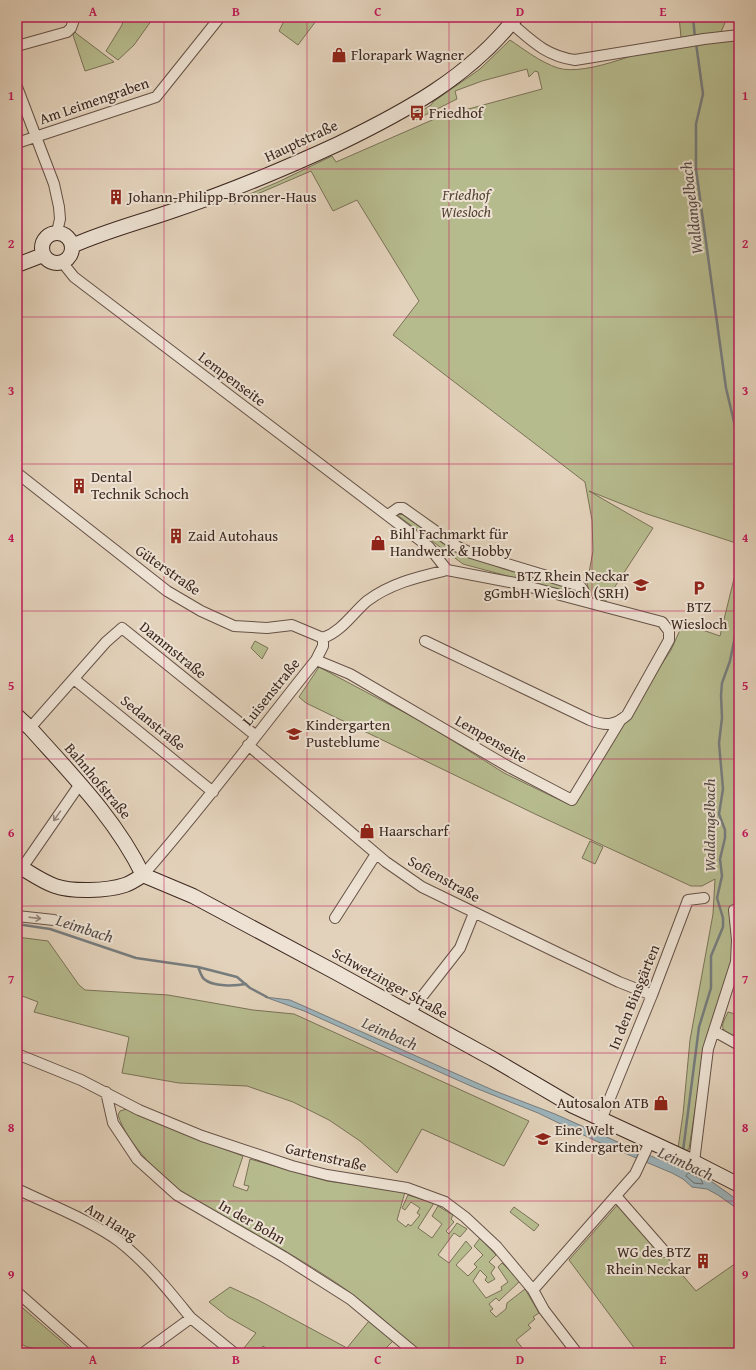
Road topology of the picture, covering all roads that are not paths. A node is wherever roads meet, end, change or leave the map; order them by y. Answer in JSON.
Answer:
{"nodes":[{"id":1,"x":75,"y":17,"type":"edge"},
{"id":2,"x":220,"y":17,"type":"edge"},
{"id":3,"x":514,"y":20,"type":"edge"},
{"id":4,"x":739,"y":36,"type":"edge"},
{"id":5,"x":17,"y":46,"type":"edge"},
{"id":6,"x":17,"y":87,"type":"edge"},
{"id":7,"x":36,"y":136,"type":"junction"},
{"id":8,"x":17,"y":143,"type":"edge"},
{"id":9,"x":57,"y":232,"type":"junction"},
{"id":10,"x":72,"y":246,"type":"junction"},
{"id":11,"x":43,"y":255,"type":"junction"},
{"id":12,"x":62,"y":262,"type":"junction"},
{"id":13,"x":17,"y":264,"type":"edge"},
{"id":14,"x":17,"y":473,"type":"edge"},
{"id":15,"x":388,"y":516,"type":"junction"},
{"id":16,"x":447,"y":570,"type":"junction"},
{"id":17,"x":584,"y":602,"type":"junction"},
{"id":18,"x":323,"y":638,"type":"junction"},
{"id":19,"x":425,"y":641,"type":"dead end"},
{"id":20,"x":316,"y":660,"type":"junction"},
{"id":21,"x":74,"y":679,"type":"junction"},
{"id":22,"x":17,"y":716,"type":"edge"},
{"id":23,"x":620,"y":721,"type":"junction"},
{"id":24,"x":30,"y":728,"type":"junction"},
{"id":25,"x":255,"y":735,"type":"junction"},
{"id":26,"x":248,"y":745,"type":"junction"},
{"id":27,"x":80,"y":784,"type":"junction"},
{"id":28,"x":213,"y":792,"type":"junction"},
{"id":29,"x":376,"y":854,"type":"junction"},
{"id":30,"x":20,"y":866,"type":"edge"},
{"id":31,"x":143,"y":875,"type":"junction"},
{"id":32,"x":704,"y":898,"type":"dead end"},
{"id":33,"x":734,"y":910,"type":"dead end"},
{"id":34,"x":474,"y":913,"type":"junction"},
{"id":35,"x":17,"y":916,"type":"edge"},
{"id":36,"x":335,"y":918,"type":"dead end"},
{"id":37,"x":54,"y":920,"type":"dead end"},
{"id":38,"x":738,"y":963,"type":"edge"},
{"id":39,"x":652,"y":995,"type":"junction"},
{"id":40,"x":410,"y":1012,"type":"junction"},
{"id":41,"x":714,"y":1031,"type":"junction"},
{"id":42,"x":739,"y":1045,"type":"edge"},
{"id":43,"x":17,"y":1054,"type":"edge"},
{"id":44,"x":106,"y":1092,"type":"junction"},
{"id":45,"x":601,"y":1120,"type":"junction"},
{"id":46,"x":648,"y":1147,"type":"junction"},
{"id":47,"x":686,"y":1158,"type":"junction"},
{"id":48,"x":739,"y":1185,"type":"edge"},
{"id":49,"x":17,"y":1189,"type":"edge"},
{"id":50,"x":616,"y":1196,"type":"junction"},
{"id":51,"x":665,"y":1252,"type":"dead end"},
{"id":52,"x":533,"y":1290,"type":"junction"},
{"id":53,"x":17,"y":1292,"type":"edge"},
{"id":54,"x":188,"y":1314,"type":"junction"},
{"id":55,"x":86,"y":1353,"type":"edge"},
{"id":56,"x":143,"y":1353,"type":"edge"},
{"id":57,"x":234,"y":1353,"type":"edge"},
{"id":58,"x":414,"y":1353,"type":"edge"},
{"id":59,"x":577,"y":1353,"type":"edge"}],
"edges":[{"from":1,"to":5,"type":"street"},
{"from":2,"to":7,"type":"street","name":"Am Leimengraben"},
{"from":3,"to":4,"type":"street"},
{"from":3,"to":10,"type":"street","name":"Hauptstraße"},
{"from":6,"to":7,"type":"street"},
{"from":7,"to":8,"type":"street","name":"Am Leimengraben"},
{"from":7,"to":9,"type":"street"},
{"from":9,"to":10,"type":"street"},
{"from":9,"to":11,"type":"street"},
{"from":10,"to":12,"type":"street"},
{"from":11,"to":12,"type":"street"},
{"from":11,"to":13,"type":"street"},
{"from":12,"to":15,"type":"street","name":"Lempenseite"},
{"from":14,"to":18,"type":"street","name":"Güterstraße"},
{"from":15,"to":16,"type":"street","name":"Lempenseite"},
{"from":15,"to":17,"type":"street"},
{"from":16,"to":17,"type":"street","name":"Lempenseite"},
{"from":16,"to":18,"type":"street"},
{"from":17,"to":23,"type":"street","name":"Lempenseite"},
{"from":18,"to":20,"type":"street","name":"Luisenstraße"},
{"from":19,"to":23,"type":"street"},
{"from":20,"to":23,"type":"street","name":"Lempenseite"},
{"from":20,"to":25,"type":"street","name":"Luisenstraße"},
{"from":21,"to":24,"type":"street","name":"Dammstraße"},
{"from":21,"to":25,"type":"street","name":"Dammstraße"},
{"from":21,"to":28,"type":"street","name":"Sedanstraße"},
{"from":22,"to":24,"type":"street","name":"Bahnhofstraße"},
{"from":24,"to":27,"type":"street","name":"Bahnhofstraße"},
{"from":25,"to":26,"type":"street","name":"Luisenstraße"},
{"from":26,"to":28,"type":"street","name":"Luisenstraße"},
{"from":26,"to":29,"type":"street","name":"Sofienstraße"},
{"from":27,"to":30,"type":"street","one_way":true},
{"from":27,"to":31,"type":"street","name":"Bahnhofstraße"},
{"from":28,"to":31,"type":"street","name":"Luisenstraße"},
{"from":29,"to":34,"type":"street","name":"Sofienstraße"},
{"from":29,"to":36,"type":"street"},
{"from":30,"to":31,"type":"street"},
{"from":31,"to":40,"type":"street","name":"Schwetzinger Straße"},
{"from":32,"to":39,"type":"street","name":"In den Binsgärten"},
{"from":33,"to":38,"type":"street"},
{"from":34,"to":39,"type":"street","name":"Sofienstraße"},
{"from":34,"to":40,"type":"street"},
{"from":35,"to":37,"type":"street","one_way":true},
{"from":38,"to":41,"type":"street"},
{"from":39,"to":45,"type":"street","name":"In den Binsgärten"},
{"from":40,"to":45,"type":"street","name":"Schwetzinger Straße"},
{"from":41,"to":42,"type":"street"},
{"from":41,"to":47,"type":"street"},
{"from":43,"to":44,"type":"street","name":"Gartenstraße"},
{"from":44,"to":52,"type":"street","name":"Gartenstraße"},
{"from":44,"to":58,"type":"street","name":"In der Bohn"},
{"from":45,"to":46,"type":"street","name":"Schwetzinger Straße"},
{"from":46,"to":47,"type":"street","name":"Schwetzinger Straße"},
{"from":46,"to":50,"type":"street"},
{"from":47,"to":48,"type":"street","name":"Schwetzinger Straße"},
{"from":49,"to":54,"type":"street","name":"Am Hang"},
{"from":50,"to":51,"type":"street"},
{"from":50,"to":52,"type":"street"},
{"from":52,"to":59,"type":"street","name":"Gartenstraße"},
{"from":53,"to":55,"type":"street"},
{"from":54,"to":56,"type":"street"},
{"from":54,"to":57,"type":"street","name":"Am Hang"}]}
